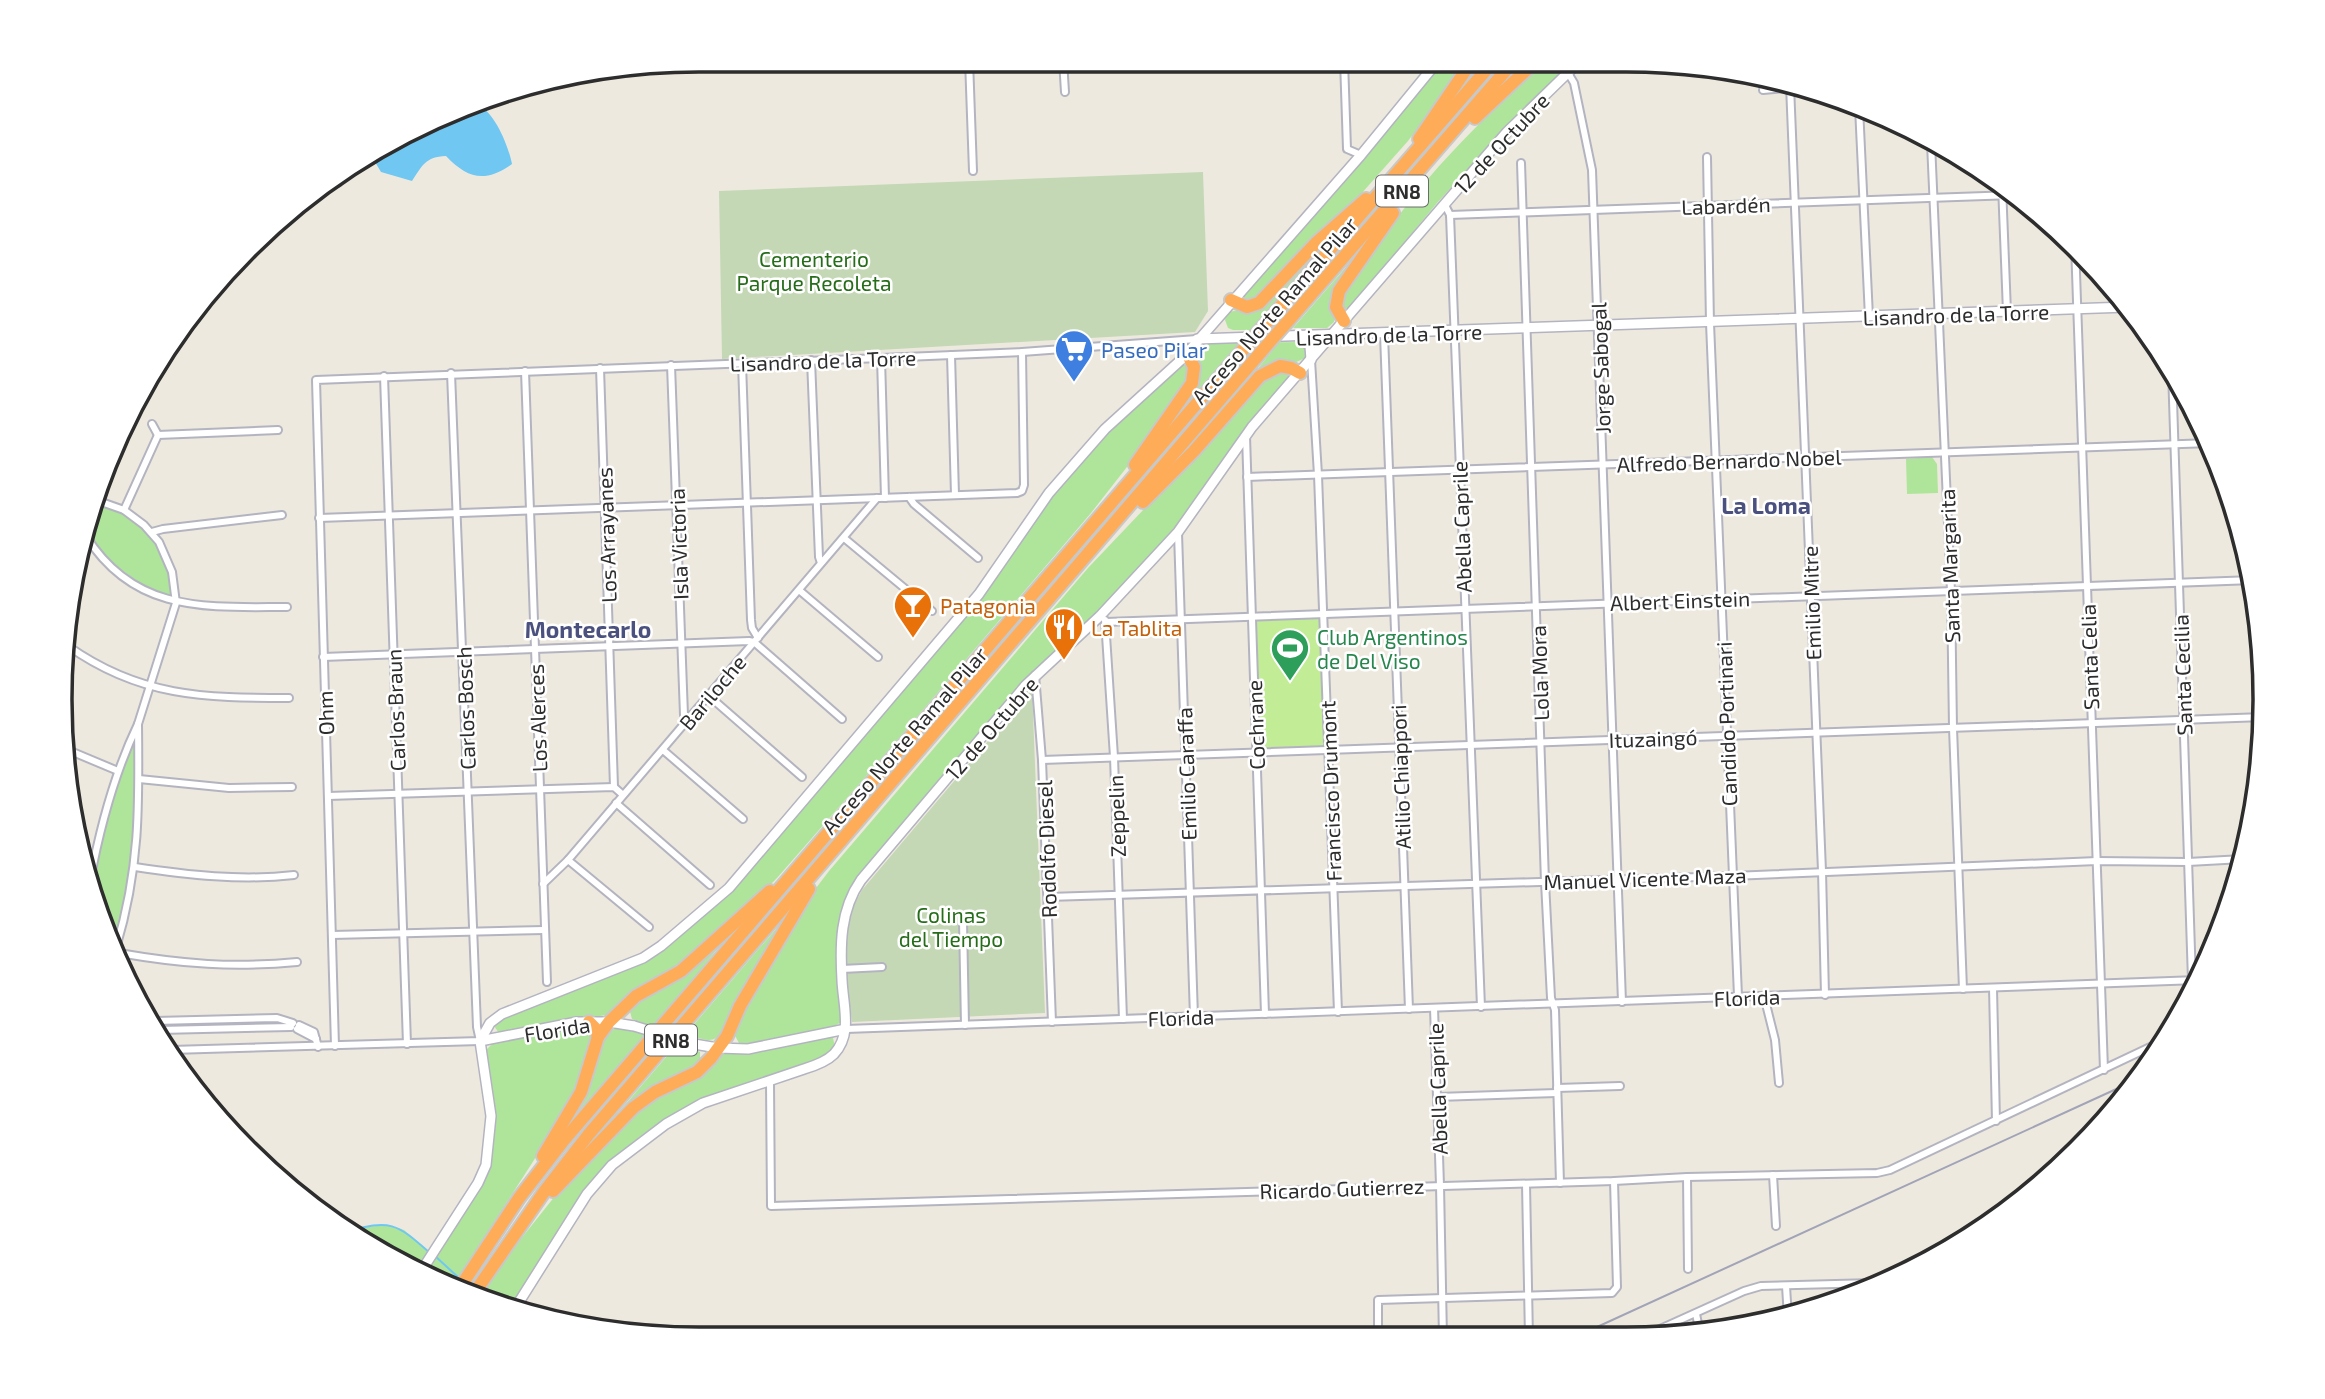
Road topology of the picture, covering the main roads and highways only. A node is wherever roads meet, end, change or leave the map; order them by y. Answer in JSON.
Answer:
{"nodes":[{"id":1,"x":1464,"y":72,"type":"edge"},
{"id":2,"x":1484,"y":72,"type":"edge"},
{"id":3,"x":1505,"y":72,"type":"edge"},
{"id":4,"x":1524,"y":72,"type":"edge"},
{"id":5,"x":1428,"y":162,"type":"junction"},
{"id":6,"x":1397,"y":173,"type":"junction"},
{"id":7,"x":1231,"y":300,"type":"road end"},
{"id":8,"x":1344,"y":321,"type":"road end"},
{"id":9,"x":1187,"y":353,"type":"road end"},
{"id":10,"x":1300,"y":373,"type":"road end"},
{"id":11,"x":1081,"y":539,"type":"junction"},
{"id":12,"x":1099,"y":543,"type":"junction"},
{"id":13,"x":813,"y":850,"type":"junction"},
{"id":14,"x":826,"y":860,"type":"junction"},
{"id":15,"x":589,"y":1022,"type":"road end"},
{"id":16,"x":598,"y":1037,"type":"junction"},
{"id":17,"x":519,"y":1198,"type":"junction"},
{"id":18,"x":521,"y":1224,"type":"junction"},
{"id":19,"x":464,"y":1281,"type":"edge"},
{"id":20,"x":478,"y":1286,"type":"edge"}],
"edges":[{"from":1,"to":6,"type":"highway"},
{"from":2,"to":6,"type":"highway","name":"Acceso Norte Ramal Pilar","number":"RN8"},
{"from":3,"to":5,"type":"highway","name":"Acceso Norte Ramal Pilar","number":"RN8"},
{"from":4,"to":5,"type":"highway"},
{"from":5,"to":8,"type":"highway"},
{"from":5,"to":12,"type":"highway","name":"Acceso Norte Ramal Pilar","number":"RN8","bridge":true},
{"from":6,"to":7,"type":"highway"},
{"from":6,"to":11,"type":"highway","name":"Acceso Norte Ramal Pilar","number":"RN8","bridge":true},
{"from":9,"to":11,"type":"highway"},
{"from":10,"to":12,"type":"highway"},
{"from":11,"to":13,"type":"highway","name":"Acceso Norte Ramal Pilar","number":"RN8"},
{"from":12,"to":14,"type":"highway","name":"Acceso Norte Ramal Pilar","number":"RN8"},
{"from":13,"to":16,"type":"highway"},
{"from":13,"to":17,"type":"highway","name":"Acceso Norte Ramal Pilar","number":"RN8"},
{"from":14,"to":18,"type":"highway","name":"Acceso Norte Ramal Pilar","number":"RN8"},
{"from":14,"to":18,"type":"highway"},
{"from":15,"to":16,"type":"highway"},
{"from":16,"to":17,"type":"highway"},
{"from":17,"to":19,"type":"highway","name":"Acceso Norte Ramal Pilar","number":"RN8"},
{"from":18,"to":20,"type":"highway","name":"Acceso Norte Ramal Pilar","number":"RN8"}]}
